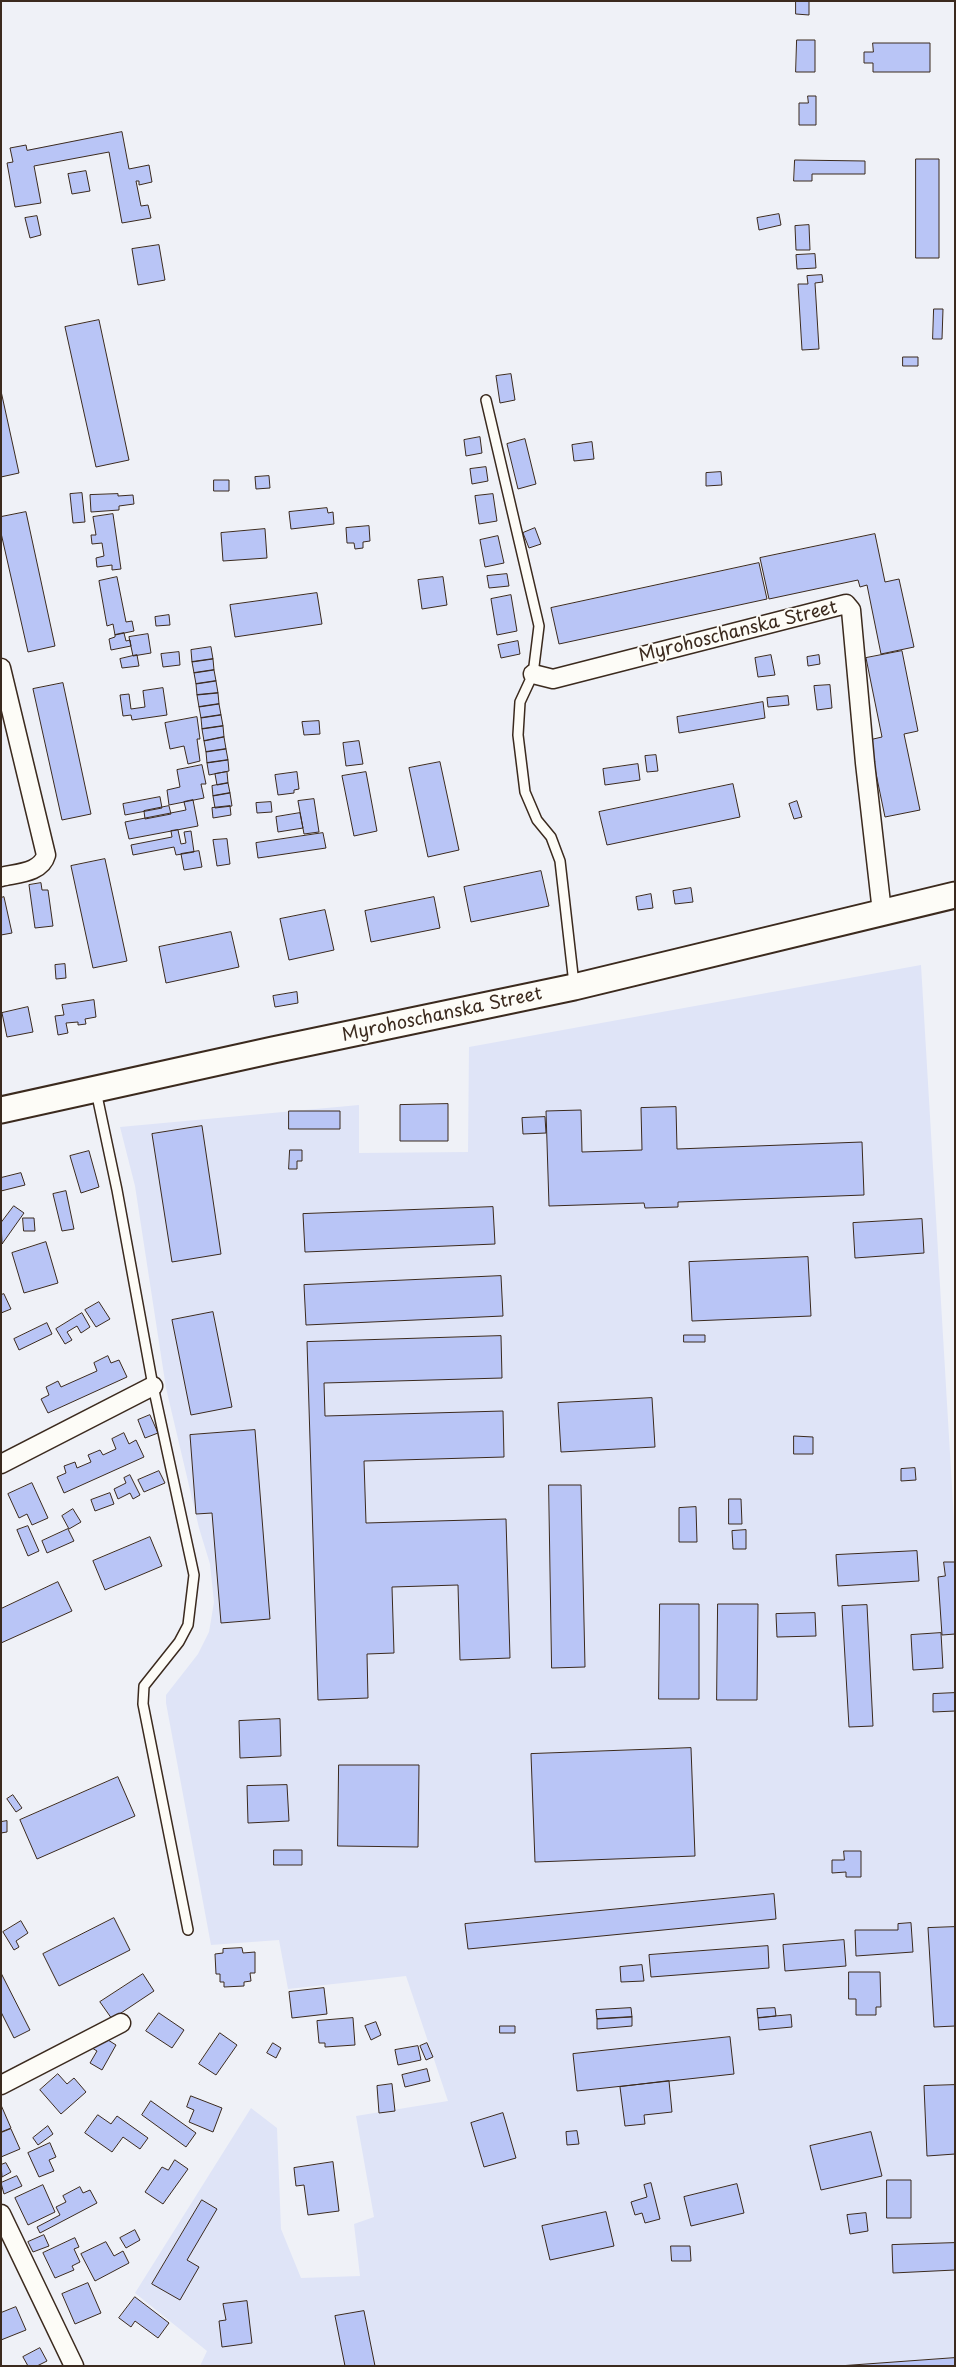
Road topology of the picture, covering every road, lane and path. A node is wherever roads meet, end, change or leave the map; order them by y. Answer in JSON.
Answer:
{"nodes":[{"id":1,"x":486,"y":400,"type":"dead end"},
{"id":2,"x":1,"y":668,"type":"edge"},
{"id":3,"x":533,"y":674,"type":"junction"},
{"id":4,"x":1,"y":877,"type":"edge"},
{"id":5,"x":955,"y":895,"type":"edge"},
{"id":6,"x":882,"y":912,"type":"junction"},
{"id":7,"x":574,"y":987,"type":"junction"},
{"id":8,"x":96,"y":1089,"type":"junction"},
{"id":9,"x":1,"y":1110,"type":"edge"},
{"id":10,"x":153,"y":1386,"type":"junction"},
{"id":11,"x":1,"y":1464,"type":"edge"},
{"id":12,"x":188,"y":1930,"type":"dead end"},
{"id":13,"x":121,"y":2022,"type":"dead end"},
{"id":14,"x":1,"y":2086,"type":"edge"},
{"id":15,"x":1,"y":2214,"type":"edge"},
{"id":16,"x":74,"y":2366,"type":"edge"}],
"edges":[{"from":1,"to":3,"type":"lane"},
{"from":2,"to":4,"type":"street"},
{"from":3,"to":6,"type":"street","name":"Myrohoschanska Street"},
{"from":3,"to":7,"type":"lane"},
{"from":5,"to":6,"type":"main road","name":"Myrohoschanska Street"},
{"from":6,"to":7,"type":"main road","name":"Myrohoschanska Street"},
{"from":7,"to":8,"type":"main road","name":"Myrohoschanska Street"},
{"from":8,"to":9,"type":"main road","name":"Myrohoschanska Street"},
{"from":8,"to":10,"type":"lane"},
{"from":10,"to":11,"type":"street"},
{"from":10,"to":12,"type":"lane"},
{"from":13,"to":14,"type":"street"},
{"from":15,"to":16,"type":"street"}]}
